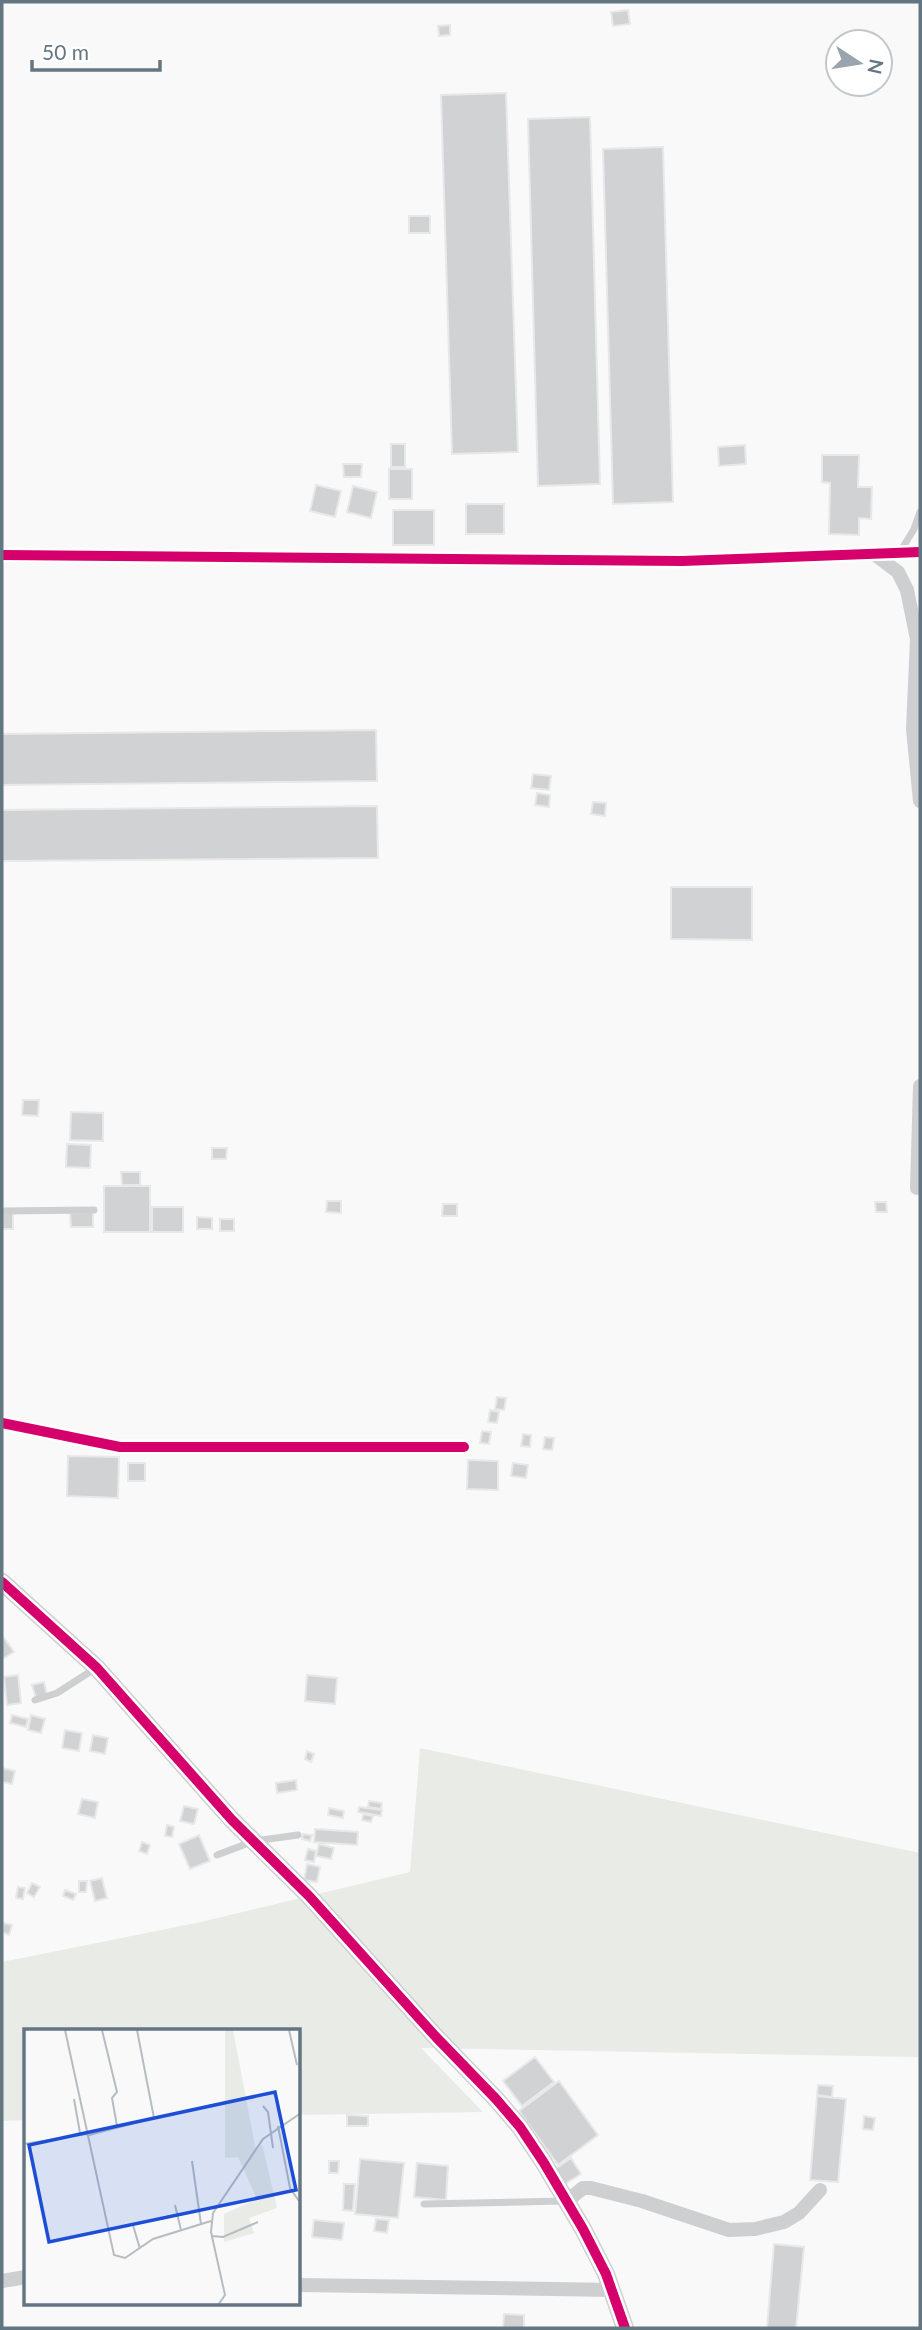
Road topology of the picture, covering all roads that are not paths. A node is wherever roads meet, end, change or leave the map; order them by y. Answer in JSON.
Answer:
{"nodes":[{"id":1,"x":920,"y":512,"type":"edge"},
{"id":2,"x":920,"y":552,"type":"edge"},
{"id":3,"x":900,"y":553,"type":"junction"},
{"id":4,"x":874,"y":554,"type":"junction"},
{"id":5,"x":2,"y":555,"type":"edge"},
{"id":6,"x":920,"y":802,"type":"edge"},
{"id":7,"x":920,"y":1086,"type":"edge"},
{"id":8,"x":919,"y":1188,"type":"edge"},
{"id":9,"x":2,"y":1210,"type":"edge"},
{"id":10,"x":94,"y":1210,"type":"dead end"},
{"id":11,"x":2,"y":1423,"type":"edge"},
{"id":12,"x":464,"y":1447,"type":"dead end"},
{"id":13,"x":2,"y":1583,"type":"edge"},
{"id":14,"x":97,"y":1668,"type":"junction"},
{"id":15,"x":35,"y":1700,"type":"dead end"},
{"id":16,"x":298,"y":1835,"type":"dead end"},
{"id":17,"x":254,"y":1841,"type":"junction"},
{"id":18,"x":217,"y":1855,"type":"dead end"},
{"id":19,"x":820,"y":2190,"type":"dead end"},
{"id":20,"x":567,"y":2201,"type":"junction"},
{"id":21,"x":424,"y":2204,"type":"dead end"},
{"id":22,"x":24,"y":2277,"type":"edge"},
{"id":23,"x":2,"y":2281,"type":"edge"},
{"id":24,"x":301,"y":2285,"type":"edge"},
{"id":25,"x":612,"y":2290,"type":"junction"},
{"id":26,"x":625,"y":2328,"type":"edge"}],
"edges":[{"from":1,"to":3,"type":"lane"},
{"from":2,"to":3,"type":"street"},
{"from":3,"to":4,"type":"street"},
{"from":4,"to":5,"type":"street"},
{"from":4,"to":6,"type":"street"},
{"from":7,"to":8,"type":"street"},
{"from":9,"to":10,"type":"lane"},
{"from":11,"to":12,"type":"street"},
{"from":13,"to":14,"type":"street"},
{"from":14,"to":15,"type":"lane"},
{"from":14,"to":17,"type":"street"},
{"from":16,"to":17,"type":"lane"},
{"from":17,"to":18,"type":"lane"},
{"from":17,"to":20,"type":"street"},
{"from":19,"to":20,"type":"street"},
{"from":20,"to":21,"type":"lane"},
{"from":20,"to":25,"type":"street"},
{"from":22,"to":23,"type":"street"},
{"from":24,"to":25,"type":"street"},
{"from":25,"to":26,"type":"street"}]}
